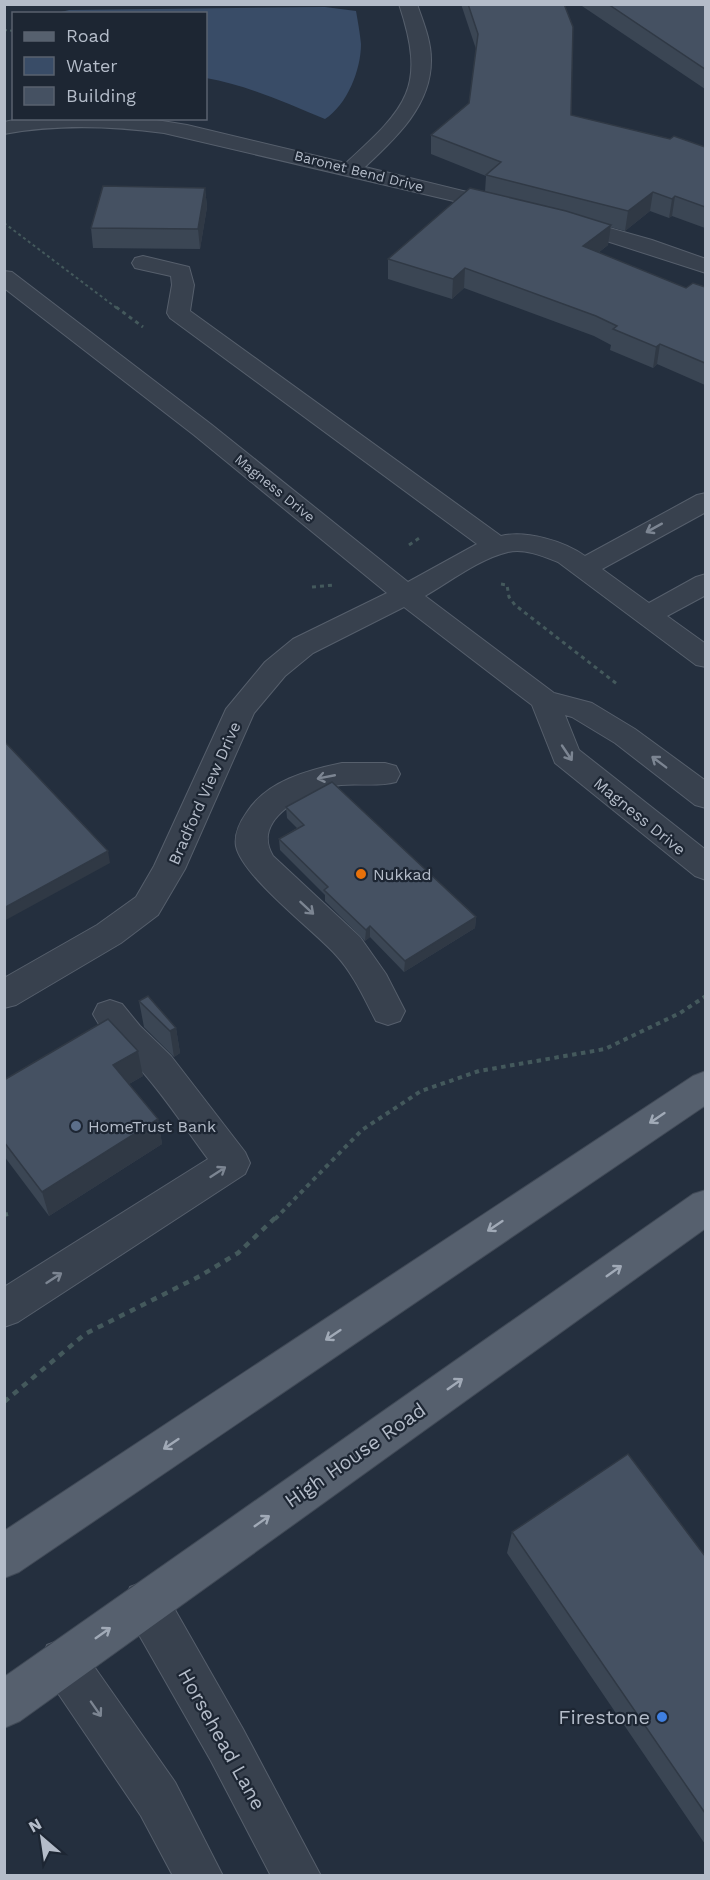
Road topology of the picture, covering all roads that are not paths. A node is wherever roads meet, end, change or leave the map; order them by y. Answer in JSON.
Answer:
{"nodes":[{"id":1,"x":408,"y":4,"type":"edge"},
{"id":2,"x":4,"y":128,"type":"edge"},
{"id":3,"x":351,"y":169,"type":"junction"},
{"id":4,"x":520,"y":211,"type":"edge"},
{"id":5,"x":551,"y":218,"type":"edge"},
{"id":6,"x":143,"y":263,"type":"dead end"},
{"id":7,"x":705,"y":267,"type":"edge"},
{"id":8,"x":4,"y":277,"type":"edge"},
{"id":9,"x":705,"y":501,"type":"edge"},
{"id":10,"x":498,"y":546,"type":"junction"},
{"id":11,"x":583,"y":568,"type":"junction"},
{"id":12,"x":705,"y":583,"type":"edge"},
{"id":13,"x":406,"y":595,"type":"junction"},
{"id":14,"x":648,"y":615,"type":"junction"},
{"id":15,"x":705,"y":658,"type":"edge"},
{"id":16,"x":544,"y":700,"type":"junction"},
{"id":17,"x":385,"y":774,"type":"dead end"},
{"id":18,"x":705,"y":797,"type":"edge"},
{"id":19,"x":705,"y":868,"type":"edge"},
{"id":20,"x":4,"y":995,"type":"edge"},
{"id":21,"x":388,"y":1011,"type":"dead end"},
{"id":22,"x":110,"y":1014,"type":"dead end"},
{"id":23,"x":705,"y":1086,"type":"edge"},
{"id":24,"x":705,"y":1206,"type":"edge"},
{"id":25,"x":4,"y":1309,"type":"edge"},
{"id":26,"x":10,"y":1548,"type":"edge"},
{"id":27,"x":146,"y":1603,"type":"junction"},
{"id":28,"x":63,"y":1661,"type":"junction"},
{"id":29,"x":4,"y":1705,"type":"edge"},
{"id":30,"x":199,"y":1875,"type":"edge"},
{"id":31,"x":297,"y":1875,"type":"edge"}],
"edges":[{"from":1,"to":3,"type":"street"},
{"from":2,"to":3,"type":"street","name":"Baronet Bend Drive"},
{"from":3,"to":4,"type":"street","name":"Baronet Bend Drive"},
{"from":5,"to":7,"type":"street"},
{"from":6,"to":10,"type":"street"},
{"from":8,"to":13,"type":"street","name":"Magness Drive"},
{"from":9,"to":11,"type":"street","one_way":true},
{"from":10,"to":11,"type":"street"},
{"from":10,"to":13,"type":"street","name":"Bradford View Drive"},
{"from":11,"to":14,"type":"street"},
{"from":12,"to":14,"type":"street"},
{"from":13,"to":16,"type":"street","name":"Magness Drive"},
{"from":13,"to":20,"type":"street","name":"Bradford View Drive"},
{"from":14,"to":15,"type":"street"},
{"from":18,"to":16,"type":"street","name":"Magness Drive","one_way":true},
{"from":16,"to":19,"type":"street","name":"Magness Drive","one_way":true},
{"from":17,"to":21,"type":"street","one_way":true},
{"from":25,"to":22,"type":"street","one_way":true},
{"from":23,"to":26,"type":"main road","one_way":true},
{"from":27,"to":24,"type":"main road","name":"High House Road","one_way":true},
{"from":28,"to":27,"type":"main road","name":"High House Road","one_way":true},
{"from":27,"to":31,"type":"street","name":"Horsehead Lane"},
{"from":28,"to":29,"type":"main road","name":"High House Road"},
{"from":28,"to":30,"type":"street","one_way":true}]}
